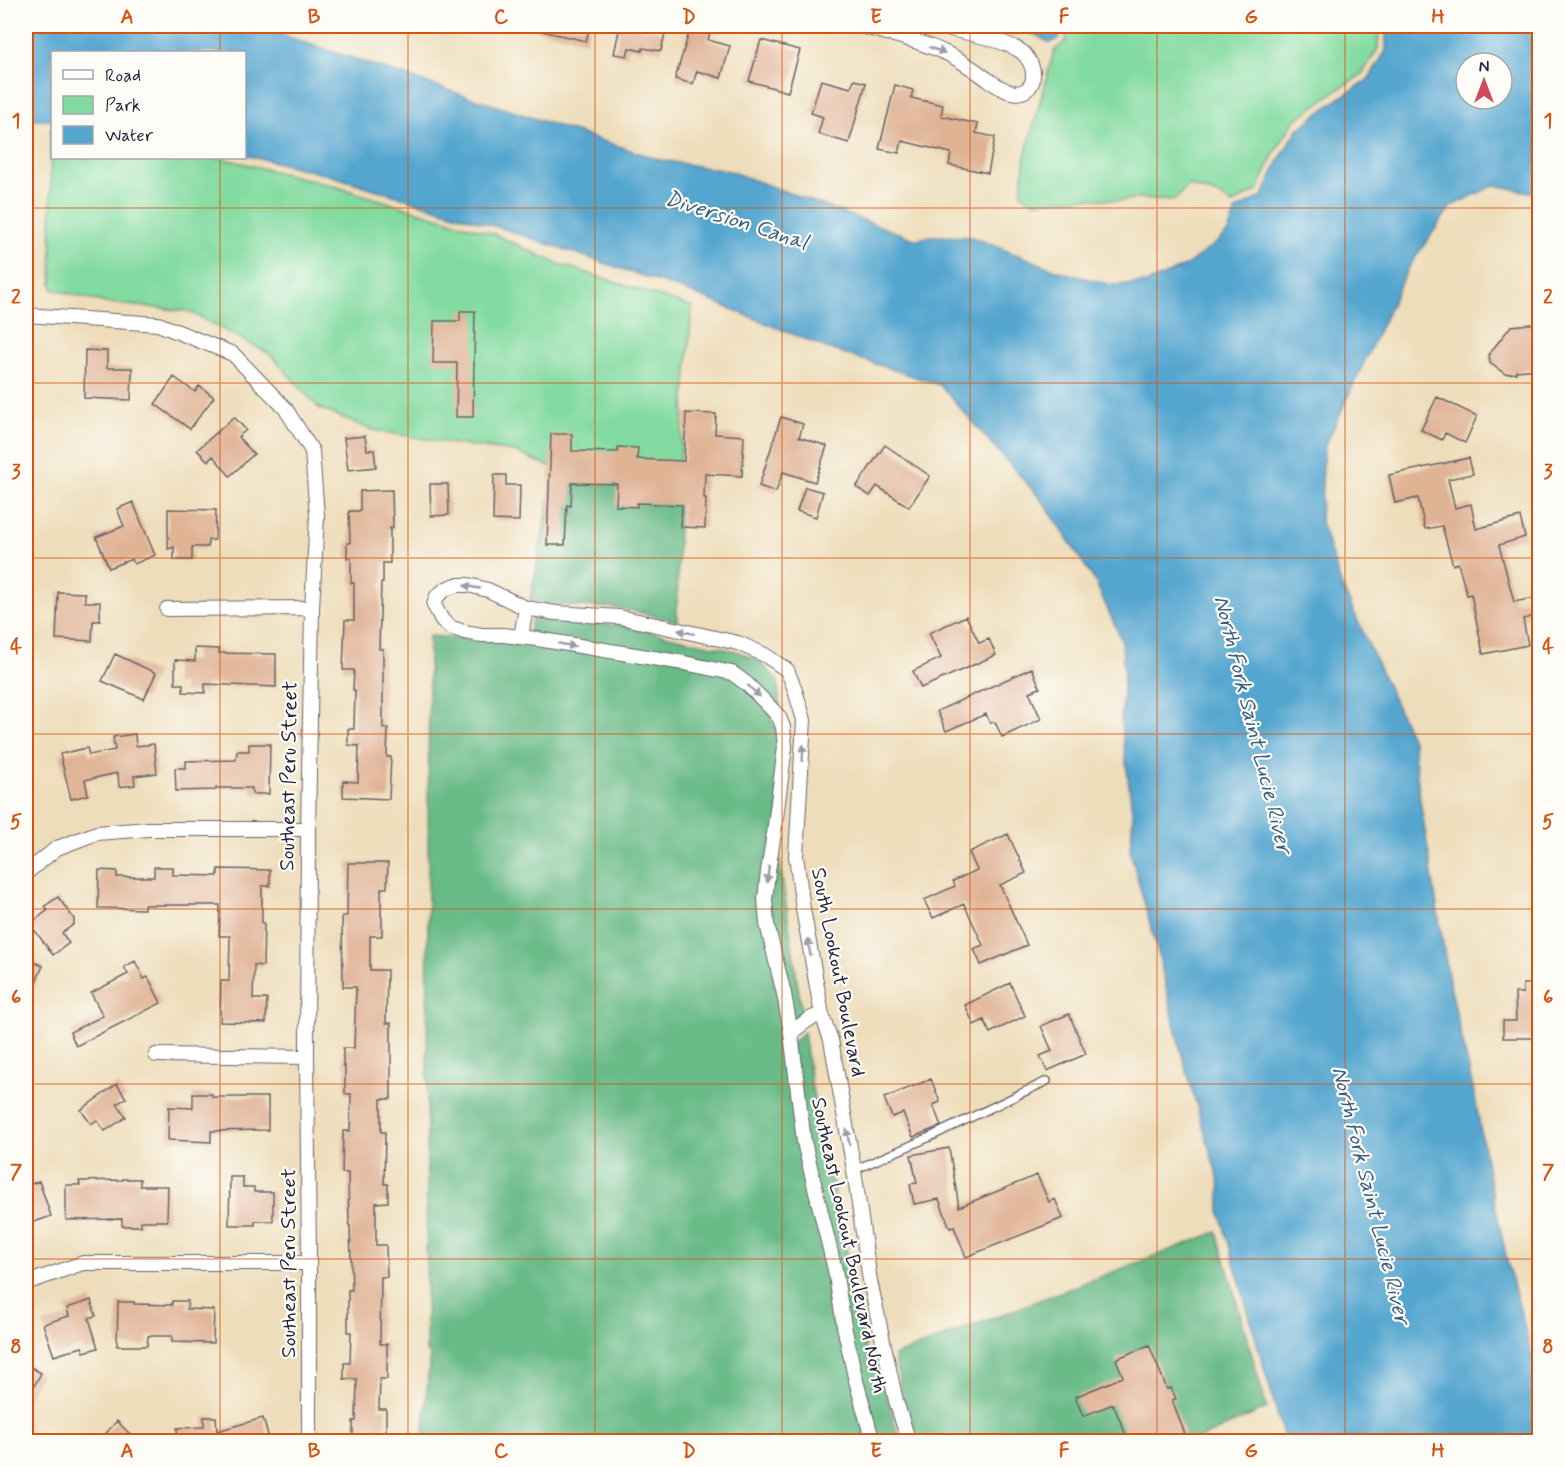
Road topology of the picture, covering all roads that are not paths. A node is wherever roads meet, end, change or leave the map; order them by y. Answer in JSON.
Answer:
{"nodes":[{"id":1,"x":861,"y":26,"type":"edge"},
{"id":2,"x":934,"y":26,"type":"edge"},
{"id":3,"x":897,"y":31,"type":"edge"},
{"id":4,"x":26,"y":315,"type":"edge"},
{"id":5,"x":312,"y":608,"type":"junction"},
{"id":6,"x":167,"y":609,"type":"dead end"},
{"id":7,"x":526,"y":609,"type":"junction"},
{"id":8,"x":520,"y":637,"type":"junction"},
{"id":9,"x":801,"y":711,"type":"junction"},
{"id":10,"x":779,"y":717,"type":"junction"},
{"id":11,"x":308,"y":830,"type":"junction"},
{"id":12,"x":26,"y":873,"type":"edge"},
{"id":13,"x":822,"y":1015,"type":"junction"},
{"id":14,"x":791,"y":1034,"type":"junction"},
{"id":15,"x":156,"y":1055,"type":"dead end"},
{"id":16,"x":307,"y":1057,"type":"junction"},
{"id":17,"x":1047,"y":1081,"type":"dead end"},
{"id":18,"x":854,"y":1170,"type":"junction"},
{"id":19,"x":309,"y":1263,"type":"junction"},
{"id":20,"x":26,"y":1284,"type":"edge"},
{"id":21,"x":309,"y":1442,"type":"edge"},
{"id":22,"x":873,"y":1442,"type":"edge"},
{"id":23,"x":909,"y":1442,"type":"edge"}],
"edges":[{"from":1,"to":3,"type":"street"},
{"from":3,"to":2,"type":"street","one_way":true},
{"from":4,"to":5,"type":"street","name":"Southeast Peru Street"},
{"from":5,"to":6,"type":"street"},
{"from":5,"to":11,"type":"street","name":"Southeast Peru Street"},
{"from":7,"to":8,"type":"street"},
{"from":7,"to":8,"type":"street","one_way":true},
{"from":9,"to":7,"type":"street","name":"South Lookout Boulevard","one_way":true},
{"from":8,"to":10,"type":"street","one_way":true},
{"from":9,"to":10,"type":"street"},
{"from":13,"to":9,"type":"street","name":"South Lookout Boulevard","one_way":true},
{"from":10,"to":14,"type":"street","name":"Southeast Lookout Boulevard North","one_way":true},
{"from":11,"to":12,"type":"street"},
{"from":11,"to":16,"type":"street","name":"Southeast Peru Street"},
{"from":13,"to":14,"type":"street"},
{"from":18,"to":13,"type":"street","name":"South Lookout Boulevard","one_way":true},
{"from":14,"to":22,"type":"street","name":"Southeast Lookout Boulevard North"},
{"from":15,"to":16,"type":"street"},
{"from":16,"to":19,"type":"street","name":"Southeast Peru Street"},
{"from":17,"to":18,"type":"lane"},
{"from":18,"to":23,"type":"street","name":"South Lookout Boulevard"},
{"from":19,"to":20,"type":"street"},
{"from":19,"to":21,"type":"street","name":"Southeast Peru Street"}]}
